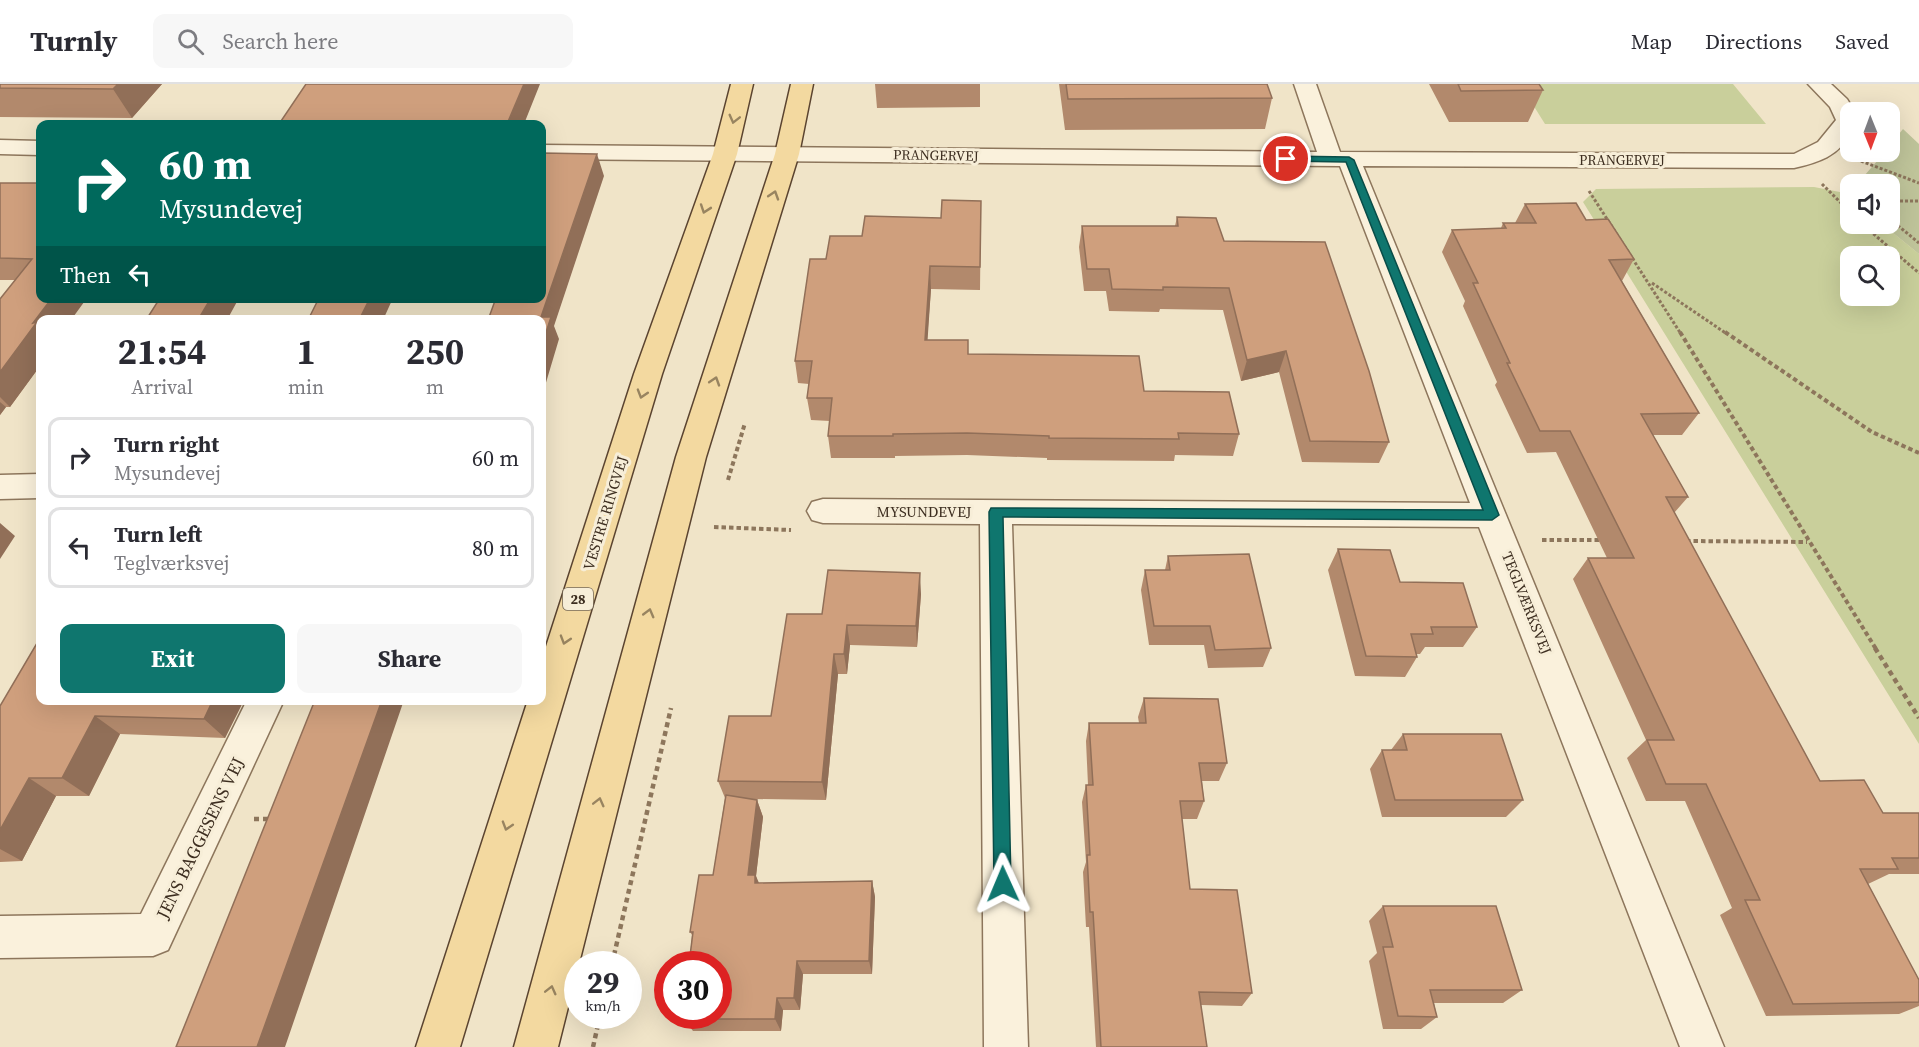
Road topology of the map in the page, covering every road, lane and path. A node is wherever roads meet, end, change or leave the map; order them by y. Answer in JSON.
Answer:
{"nodes":[{"id":1,"x":742,"y":84,"type":"edge"},
{"id":2,"x":802,"y":84,"type":"edge"},
{"id":3,"x":1305,"y":84,"type":"edge"},
{"id":4,"x":1819,"y":84,"type":"edge"},
{"id":5,"x":0,"y":147,"type":"edge"},
{"id":6,"x":36,"y":148,"type":"edge"},
{"id":7,"x":1827,"y":148,"type":"junction"},
{"id":8,"x":546,"y":152,"type":"edge"},
{"id":9,"x":725,"y":154,"type":"junction"},
{"id":10,"x":788,"y":154,"type":"junction"},
{"id":11,"x":1340,"y":159,"type":"junction"},
{"id":12,"x":1569,"y":160,"type":"junction"},
{"id":13,"x":1919,"y":183,"type":"edge"},
{"id":14,"x":1900,"y":201,"type":"edge"},
{"id":15,"x":1919,"y":201,"type":"edge"},
{"id":16,"x":1900,"y":227,"type":"edge"},
{"id":17,"x":1873,"y":234,"type":"edge"},
{"id":18,"x":1919,"y":243,"type":"edge"},
{"id":19,"x":1919,"y":273,"type":"edge"},
{"id":20,"x":1649,"y":280,"type":"junction"},
{"id":21,"x":747,"y":414,"type":"dead end"},
{"id":22,"x":1919,"y":453,"type":"edge"},
{"id":23,"x":728,"y":482,"type":"dead end"},
{"id":24,"x":36,"y":486,"type":"edge"},
{"id":25,"x":0,"y":487,"type":"edge"},
{"id":26,"x":823,"y":511,"type":"joint"},
{"id":27,"x":996,"y":512,"type":"junction"},
{"id":28,"x":718,"y":515,"type":"dead end"},
{"id":29,"x":714,"y":527,"type":"junction"},
{"id":30,"x":1497,"y":527,"type":"junction"},
{"id":31,"x":712,"y":538,"type":"dead end"},
{"id":32,"x":1608,"y":540,"type":"dead end"},
{"id":33,"x":1679,"y":541,"type":"edge"},
{"id":34,"x":1808,"y":542,"type":"junction"},
{"id":35,"x":546,"y":701,"type":"edge"},
{"id":36,"x":672,"y":703,"type":"dead end"},
{"id":37,"x":264,"y":705,"type":"edge"},
{"id":38,"x":545,"y":705,"type":"edge"},
{"id":39,"x":1919,"y":718,"type":"edge"},
{"id":40,"x":0,"y":937,"type":"edge"},
{"id":41,"x":615,"y":951,"type":"edge"},
{"id":42,"x":597,"y":1029,"type":"edge"},
{"id":43,"x":438,"y":1047,"type":"edge"},
{"id":44,"x":536,"y":1047,"type":"edge"},
{"id":45,"x":593,"y":1047,"type":"edge"},
{"id":46,"x":1006,"y":1047,"type":"edge"},
{"id":47,"x":1702,"y":1047,"type":"edge"}],
"edges":[{"from":1,"to":9,"type":"main road","name":"VESTRE RINGVEJ","number":"28","one_way":true},
{"from":2,"to":10,"type":"main road"},
{"from":3,"to":11,"type":"street"},
{"from":4,"to":7,"type":"street","name":"PRANGERVEJ"},
{"from":5,"to":6,"type":"street"},
{"from":7,"to":12,"type":"street","name":"PRANGERVEJ"},
{"from":7,"to":13,"type":"path"},
{"from":8,"to":9,"type":"street","name":"PRANGERVEJ"},
{"from":9,"to":10,"type":"street","name":"PRANGERVEJ"},
{"from":9,"to":35,"type":"main road","name":"VESTRE RINGVEJ","number":"28","one_way":true},
{"from":10,"to":11,"type":"street","name":"PRANGERVEJ"},
{"from":44,"to":10,"type":"main road","one_way":true},
{"from":11,"to":12,"type":"street","name":"PRANGERVEJ"},
{"from":11,"to":30,"type":"street","name":"TEGLVÆRKSVEJ"},
{"from":12,"to":20,"type":"path"},
{"from":14,"to":15,"type":"path"},
{"from":16,"to":18,"type":"path"},
{"from":17,"to":19,"type":"path"},
{"from":20,"to":22,"type":"path"},
{"from":20,"to":34,"type":"path"},
{"from":21,"to":23,"type":"path"},
{"from":24,"to":25,"type":"street"},
{"from":26,"to":27,"type":"street","name":"MYSUNDEVEJ"},
{"from":26,"to":29,"type":"path"},
{"from":27,"to":30,"type":"street","name":"MYSUNDEVEJ"},
{"from":27,"to":46,"type":"street"},
{"from":28,"to":29,"type":"path"},
{"from":29,"to":31,"type":"path"},
{"from":30,"to":32,"type":"path"},
{"from":30,"to":47,"type":"street","name":"TEGLVÆRKSVEJ"},
{"from":33,"to":34,"type":"path"},
{"from":34,"to":39,"type":"path"},
{"from":36,"to":41,"type":"path"},
{"from":37,"to":40,"type":"street","name":"JENS BAGGESENS VEJ"},
{"from":38,"to":43,"type":"main road","name":"VESTRE RINGVEJ","number":"28","one_way":true},
{"from":42,"to":45,"type":"path"}]}
